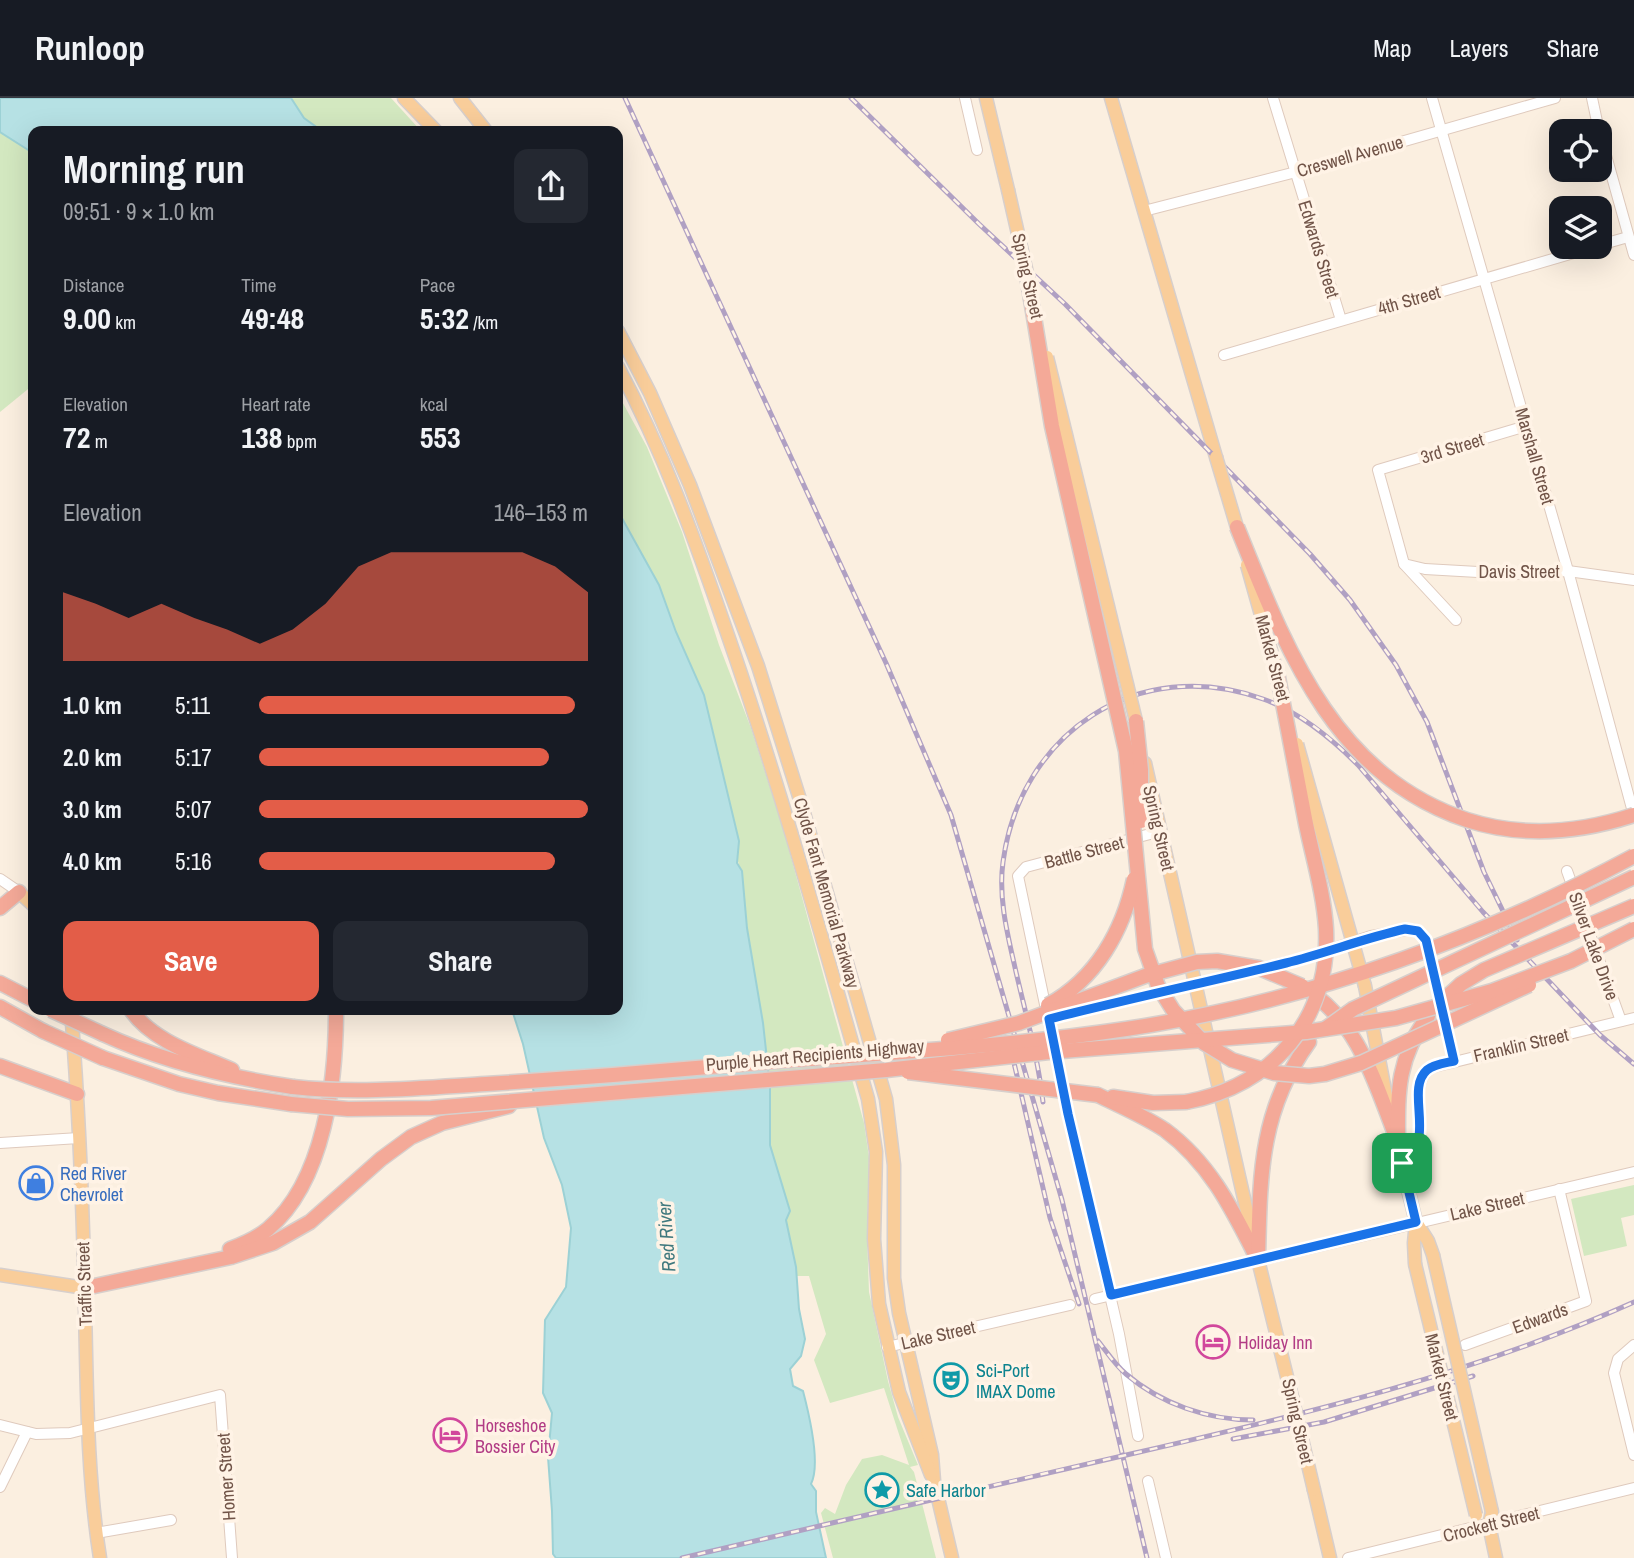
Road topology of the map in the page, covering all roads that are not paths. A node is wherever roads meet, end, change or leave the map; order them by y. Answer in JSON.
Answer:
{"nodes":[{"id":1,"x":404,"y":98,"type":"edge"},
{"id":2,"x":460,"y":98,"type":"edge"},
{"id":3,"x":965,"y":98,"type":"edge"},
{"id":4,"x":986,"y":98,"type":"edge"},
{"id":5,"x":1111,"y":98,"type":"edge"},
{"id":6,"x":1273,"y":98,"type":"edge"},
{"id":7,"x":1432,"y":98,"type":"edge"},
{"id":8,"x":1555,"y":98,"type":"edge"},
{"id":9,"x":1592,"y":98,"type":"edge"},
{"id":10,"x":1596,"y":119,"type":"edge"},
{"id":11,"x":431,"y":126,"type":"edge"},
{"id":12,"x":482,"y":126,"type":"edge"},
{"id":13,"x":1441,"y":131,"type":"junction"},
{"id":14,"x":977,"y":150,"type":"dead end"},
{"id":15,"x":1296,"y":172,"type":"junction"},
{"id":16,"x":1612,"y":180,"type":"edge"},
{"id":17,"x":1144,"y":211,"type":"junction"},
{"id":18,"x":1628,"y":237,"type":"junction"},
{"id":19,"x":1612,"y":242,"type":"edge"},
{"id":20,"x":1634,"y":256,"type":"edge"},
{"id":21,"x":1553,"y":259,"type":"edge"},
{"id":22,"x":1027,"y":275,"type":"junction"},
{"id":23,"x":1484,"y":279,"type":"junction"},
{"id":24,"x":1341,"y":320,"type":"junction"},
{"id":25,"x":623,"y":341,"type":"edge"},
{"id":26,"x":1224,"y":355,"type":"dead end"},
{"id":27,"x":623,"y":377,"type":"edge"},
{"id":28,"x":1527,"y":426,"type":"junction"},
{"id":29,"x":1237,"y":527,"type":"junction"},
{"id":30,"x":1404,"y":564,"type":"junction"},
{"id":31,"x":1568,"y":571,"type":"junction"},
{"id":32,"x":1634,"y":580,"type":"edge"},
{"id":33,"x":1456,"y":620,"type":"dead end"},
{"id":34,"x":1277,"y":672,"type":"junction"},
{"id":35,"x":1136,"y":721,"type":"junction"},
{"id":36,"x":1634,"y":815,"type":"edge"},
{"id":37,"x":1150,"y":834,"type":"dead end"},
{"id":38,"x":1634,"y":856,"type":"edge"},
{"id":39,"x":1567,"y":871,"type":"dead end"},
{"id":40,"x":1634,"y":877,"type":"edge"},
{"id":41,"x":0,"y":879,"type":"edge"},
{"id":42,"x":19,"y":892,"type":"junction"},
{"id":43,"x":28,"y":900,"type":"edge"},
{"id":44,"x":1634,"y":906,"type":"edge"},
{"id":45,"x":0,"y":908,"type":"edge"},
{"id":46,"x":1634,"y":929,"type":"edge"},
{"id":47,"x":1571,"y":961,"type":"junction"},
{"id":48,"x":0,"y":983,"type":"edge"},
{"id":49,"x":1196,"y":984,"type":"junction"},
{"id":50,"x":28,"y":997,"type":"edge"},
{"id":51,"x":0,"y":1007,"type":"edge"},
{"id":52,"x":62,"y":1015,"type":"edge"},
{"id":53,"x":71,"y":1015,"type":"edge"},
{"id":54,"x":137,"y":1015,"type":"edge"},
{"id":55,"x":336,"y":1015,"type":"edge"},
{"id":56,"x":1634,"y":1018,"type":"edge"},
{"id":57,"x":1049,"y":1019,"type":"junction"},
{"id":58,"x":1621,"y":1021,"type":"junction"},
{"id":59,"x":993,"y":1029,"type":"junction"},
{"id":60,"x":888,"y":1054,"type":"junction"},
{"id":61,"x":1454,"y":1061,"type":"junction"},
{"id":62,"x":0,"y":1066,"type":"edge"},
{"id":63,"x":886,"y":1070,"type":"junction"},
{"id":64,"x":259,"y":1082,"type":"junction"},
{"id":65,"x":77,"y":1094,"type":"junction"},
{"id":66,"x":1098,"y":1095,"type":"junction"},
{"id":67,"x":545,"y":1099,"type":"junction"},
{"id":68,"x":1395,"y":1134,"type":"junction"},
{"id":69,"x":79,"y":1138,"type":"junction"},
{"id":70,"x":0,"y":1143,"type":"edge"},
{"id":71,"x":1400,"y":1156,"type":"junction"},
{"id":72,"x":1634,"y":1172,"type":"edge"},
{"id":73,"x":1559,"y":1189,"type":"junction"},
{"id":74,"x":1416,"y":1222,"type":"junction"},
{"id":75,"x":210,"y":1260,"type":"junction"},
{"id":76,"x":1258,"y":1261,"type":"junction"},
{"id":77,"x":0,"y":1275,"type":"edge"},
{"id":78,"x":85,"y":1288,"type":"junction"},
{"id":79,"x":1111,"y":1295,"type":"junction"},
{"id":80,"x":1095,"y":1299,"type":"dead end"},
{"id":81,"x":1070,"y":1305,"type":"dead end"},
{"id":82,"x":905,"y":1343,"type":"junction"},
{"id":83,"x":1465,"y":1345,"type":"dead end"},
{"id":84,"x":1634,"y":1345,"type":"edge"},
{"id":85,"x":887,"y":1347,"type":"junction"},
{"id":86,"x":0,"y":1425,"type":"edge"},
{"id":87,"x":88,"y":1429,"type":"junction"},
{"id":88,"x":27,"y":1432,"type":"junction"},
{"id":89,"x":1138,"y":1436,"type":"dead end"},
{"id":90,"x":1634,"y":1455,"type":"edge"},
{"id":91,"x":934,"y":1481,"type":"junction"},
{"id":92,"x":1149,"y":1481,"type":"dead end"},
{"id":93,"x":0,"y":1487,"type":"edge"},
{"id":94,"x":1634,"y":1488,"type":"edge"},
{"id":95,"x":1491,"y":1518,"type":"junction"},
{"id":96,"x":171,"y":1520,"type":"dead end"},
{"id":97,"x":96,"y":1534,"type":"junction"},
{"id":98,"x":100,"y":1558,"type":"edge"},
{"id":99,"x":232,"y":1558,"type":"edge"},
{"id":100,"x":952,"y":1558,"type":"edge"},
{"id":101,"x":1166,"y":1558,"type":"edge"},
{"id":102,"x":1330,"y":1558,"type":"edge"},
{"id":103,"x":1348,"y":1558,"type":"edge"},
{"id":104,"x":1496,"y":1558,"type":"edge"}],
"edges":[{"from":1,"to":11,"type":"main road"},
{"from":2,"to":12,"type":"main road"},
{"from":3,"to":14,"type":"street"},
{"from":4,"to":22,"type":"main road","name":"Spring Street","bridge":true},
{"from":5,"to":17,"type":"main road","name":"Market Street"},
{"from":6,"to":15,"type":"street","name":"Edwards Street"},
{"from":7,"to":13,"type":"street","name":"Marshall Street"},
{"from":8,"to":13,"type":"street","name":"Creswell Avenue"},
{"from":9,"to":10,"type":"street"},
{"from":13,"to":15,"type":"street","name":"Creswell Avenue"},
{"from":13,"to":23,"type":"street","name":"Marshall Street"},
{"from":15,"to":17,"type":"street","name":"Creswell Avenue"},
{"from":15,"to":24,"type":"street","name":"Edwards Street"},
{"from":16,"to":18,"type":"street"},
{"from":17,"to":29,"type":"main road","name":"Market Street","bridge":true},
{"from":18,"to":19,"type":"street"},
{"from":18,"to":20,"type":"street"},
{"from":21,"to":23,"type":"street","name":"4th Street"},
{"from":22,"to":35,"type":"main road","name":"Spring Street","bridge":true},
{"from":22,"to":47,"type":"highway","bridge":true},
{"from":23,"to":24,"type":"street","name":"4th Street"},
{"from":23,"to":28,"type":"street","name":"Marshall Street"},
{"from":24,"to":26,"type":"street","name":"4th Street"},
{"from":25,"to":82,"type":"main road","name":"Clyde Fant Memorial Parkway"},
{"from":27,"to":85,"type":"main road","name":"Clyde Fant Memorial Parkway"},
{"from":28,"to":30,"type":"street","name":"3rd Street"},
{"from":28,"to":31,"type":"street","name":"Marshall Street"},
{"from":29,"to":34,"type":"main road","name":"Market Street","bridge":true},
{"from":29,"to":36,"type":"highway","bridge":true},
{"from":30,"to":31,"type":"street","name":"Davis Street"},
{"from":30,"to":33,"type":"street"},
{"from":31,"to":32,"type":"street","name":"Davis Street"},
{"from":31,"to":36,"type":"street","name":"Marshall Street"},
{"from":34,"to":66,"type":"highway","bridge":true},
{"from":34,"to":68,"type":"main road","name":"Market Street","bridge":true},
{"from":35,"to":49,"type":"main road","name":"Spring Street","bridge":true},
{"from":35,"to":59,"type":"highway","bridge":true},
{"from":37,"to":57,"type":"street","name":"Battle Street"},
{"from":38,"to":60,"type":"highway","name":"Purple Heart Recipients Highway","bridge":true},
{"from":39,"to":58,"type":"street","name":"Silver Lake Drive"},
{"from":40,"to":76,"type":"highway","bridge":true},
{"from":41,"to":42,"type":"street"},
{"from":42,"to":43,"type":"main road"},
{"from":42,"to":45,"type":"highway"},
{"from":44,"to":71,"type":"highway","bridge":true},
{"from":46,"to":47,"type":"highway","name":"Purple Heart Recipients Highway","bridge":true},
{"from":47,"to":63,"type":"highway","name":"Purple Heart Recipients Highway","bridge":true},
{"from":48,"to":50,"type":"highway"},
{"from":49,"to":57,"type":"street"},
{"from":49,"to":61,"type":"street"},
{"from":49,"to":76,"type":"main road","name":"Spring Street"},
{"from":51,"to":67,"type":"highway","name":"Purple Heart Recipients Highway","bridge":true},
{"from":52,"to":64,"type":"highway","name":"Purple Heart Recipients Highway","bridge":true},
{"from":53,"to":65,"type":"main road","name":"Traffic Street"},
{"from":54,"to":64,"type":"highway"},
{"from":55,"to":75,"type":"highway"},
{"from":56,"to":58,"type":"street","name":"Franklin Street"},
{"from":57,"to":79,"type":"street"},
{"from":58,"to":61,"type":"street","name":"Franklin Street"},
{"from":59,"to":60,"type":"highway","bridge":true},
{"from":59,"to":68,"type":"highway","bridge":true},
{"from":60,"to":64,"type":"highway","name":"Purple Heart Recipients Highway","bridge":true},
{"from":61,"to":71,"type":"street","name":"Franklin Street"},
{"from":62,"to":65,"type":"highway"},
{"from":63,"to":66,"type":"highway","bridge":true},
{"from":63,"to":67,"type":"highway","name":"Purple Heart Recipients Highway","bridge":true},
{"from":65,"to":69,"type":"main road","name":"Traffic Street"},
{"from":66,"to":76,"type":"highway"},
{"from":67,"to":75,"type":"highway","bridge":true},
{"from":68,"to":71,"type":"main road","name":"Market Street"},
{"from":69,"to":70,"type":"street"},
{"from":69,"to":78,"type":"main road","name":"Traffic Street"},
{"from":71,"to":74,"type":"main road","name":"Market Street"},
{"from":72,"to":73,"type":"street","name":"Lake Street"},
{"from":73,"to":74,"type":"street","name":"Lake Street"},
{"from":73,"to":83,"type":"street","name":"Edwards"},
{"from":74,"to":76,"type":"street","name":"Lake Street"},
{"from":74,"to":95,"type":"main road","name":"Market Street","bridge":true},
{"from":74,"to":95,"type":"main road","name":"Market Street","bridge":true},
{"from":75,"to":78,"type":"highway"},
{"from":76,"to":79,"type":"street","name":"Lake Street"},
{"from":76,"to":102,"type":"main road","name":"Spring Street","bridge":true},
{"from":77,"to":78,"type":"main road"},
{"from":78,"to":87,"type":"main road","name":"Traffic Street"},
{"from":79,"to":80,"type":"street","name":"Lake Street"},
{"from":79,"to":89,"type":"street"},
{"from":81,"to":82,"type":"street","name":"Lake Street"},
{"from":82,"to":85,"type":"street","name":"Lake Street"},
{"from":82,"to":91,"type":"main road","name":"Clyde Fant Memorial Parkway"},
{"from":84,"to":90,"type":"street"},
{"from":85,"to":91,"type":"main road","name":"Clyde Fant Memorial Parkway"},
{"from":86,"to":88,"type":"street"},
{"from":87,"to":88,"type":"street"},
{"from":87,"to":97,"type":"main road","name":"Traffic Street"},
{"from":87,"to":99,"type":"street","name":"Homer Street"},
{"from":88,"to":93,"type":"street"},
{"from":91,"to":100,"type":"main road","name":"Clyde Fant Memorial Parkway"},
{"from":92,"to":101,"type":"street"},
{"from":94,"to":95,"type":"street","name":"Crockett Street"},
{"from":95,"to":103,"type":"street","name":"Crockett Street"},
{"from":95,"to":104,"type":"main road","name":"Market Street"},
{"from":96,"to":97,"type":"street"},
{"from":97,"to":98,"type":"main road","name":"Traffic Street"}]}
